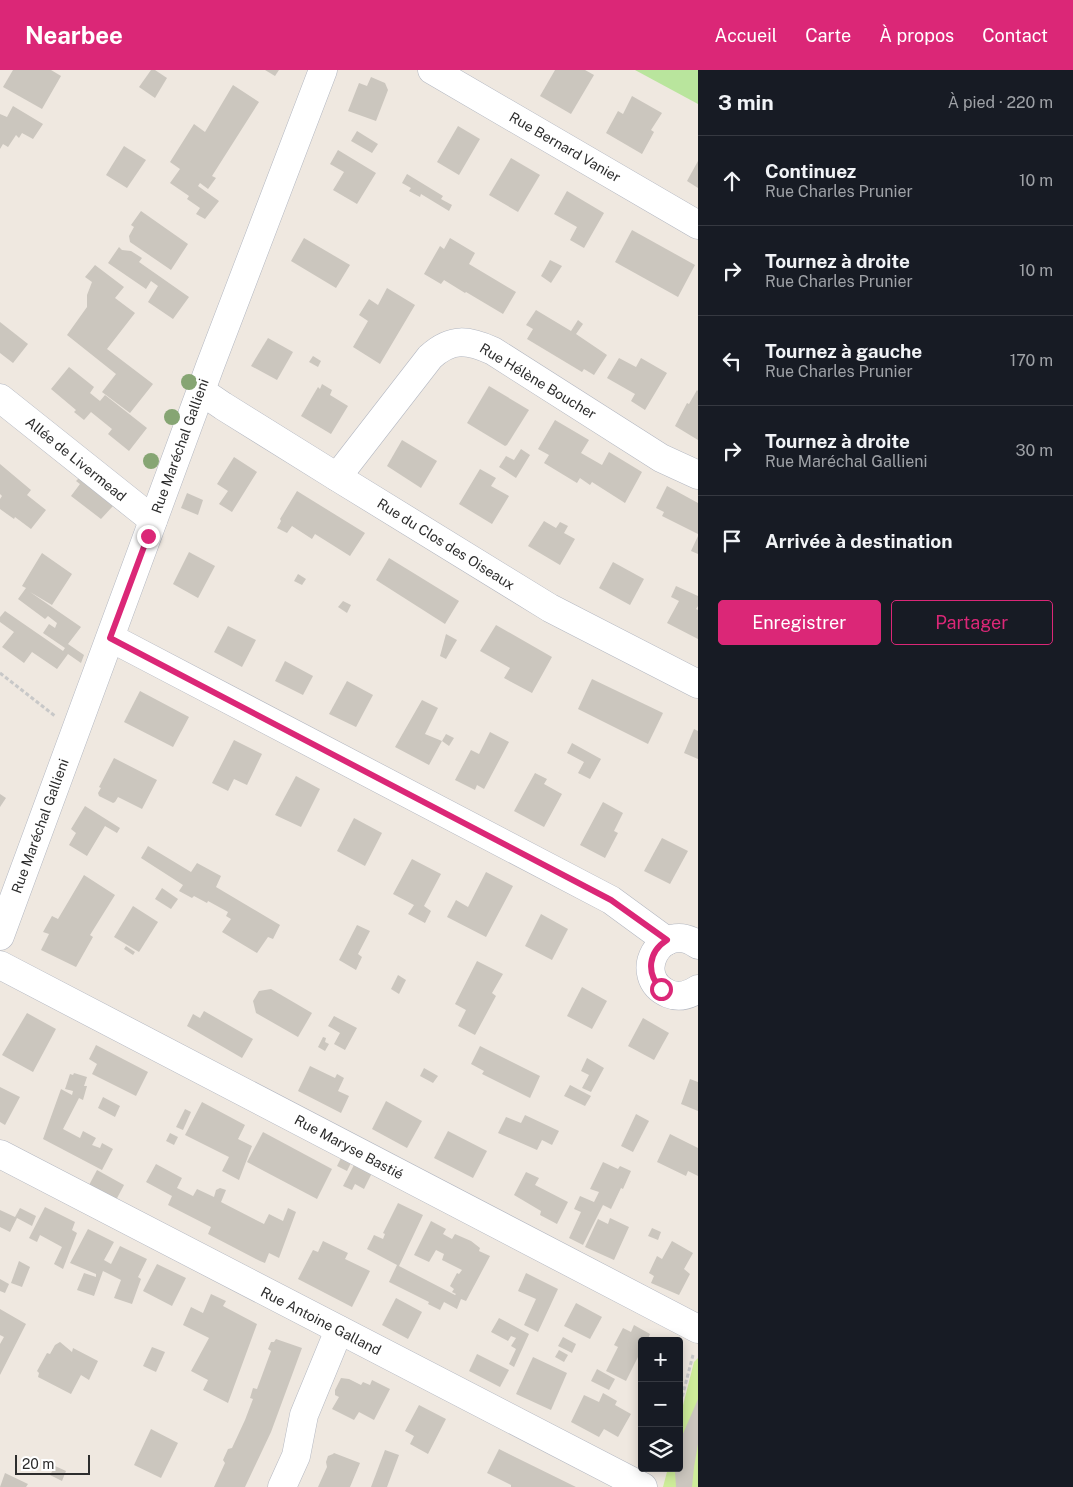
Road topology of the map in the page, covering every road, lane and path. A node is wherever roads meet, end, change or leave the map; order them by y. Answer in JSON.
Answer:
{"nodes":[{"id":1,"x":323,"y":70,"type":"edge"},
{"id":2,"x":432,"y":70,"type":"edge"},
{"id":3,"x":698,"y":225,"type":"edge"},
{"id":4,"x":201,"y":391,"type":"junction"},
{"id":5,"x":0,"y":398,"type":"edge"},
{"id":6,"x":698,"y":475,"type":"edge"},
{"id":7,"x":337,"y":477,"type":"junction"},
{"id":8,"x":153,"y":520,"type":"junction"},
{"id":9,"x":110,"y":638,"type":"junction"},
{"id":10,"x":0,"y":673,"type":"edge"},
{"id":11,"x":698,"y":684,"type":"edge"},
{"id":12,"x":60,"y":718,"type":"dead end"},
{"id":13,"x":0,"y":936,"type":"edge"},
{"id":14,"x":667,"y":940,"type":"junction"},
{"id":15,"x":698,"y":945,"type":"edge"},
{"id":16,"x":0,"y":965,"type":"edge"},
{"id":17,"x":698,"y":989,"type":"edge"},
{"id":18,"x":0,"y":1154,"type":"edge"},
{"id":19,"x":339,"y":1330,"type":"junction"},
{"id":20,"x":696,"y":1340,"type":"edge"},
{"id":21,"x":683,"y":1393,"type":"edge"},
{"id":22,"x":282,"y":1487,"type":"edge"},
{"id":23,"x":643,"y":1487,"type":"edge"}],
"edges":[{"from":1,"to":4,"type":"street","name":"Rue Maréchal Gallieni"},
{"from":2,"to":3,"type":"street","name":"Rue Bernard Vanier"},
{"from":4,"to":7,"type":"street","name":"Rue du Clos des Oiseaux"},
{"from":4,"to":8,"type":"street","name":"Rue Maréchal Gallieni"},
{"from":5,"to":8,"type":"street","name":"Allée de Livermead"},
{"from":6,"to":7,"type":"street","name":"Rue Hélène Boucher"},
{"from":7,"to":11,"type":"street","name":"Rue du Clos des Oiseaux"},
{"from":8,"to":9,"type":"street","name":"Rue Maréchal Gallieni"},
{"from":9,"to":13,"type":"street","name":"Rue Maréchal Gallieni"},
{"from":9,"to":14,"type":"street"},
{"from":10,"to":12,"type":"path"},
{"from":14,"to":15,"type":"street"},
{"from":14,"to":17,"type":"street"},
{"from":16,"to":20,"type":"street","name":"Rue Maryse Bastié"},
{"from":18,"to":19,"type":"street","name":"Rue Antoine Galland"},
{"from":19,"to":22,"type":"street"},
{"from":19,"to":23,"type":"street","name":"Rue Antoine Galland"},
{"from":20,"to":21,"type":"path"}]}
